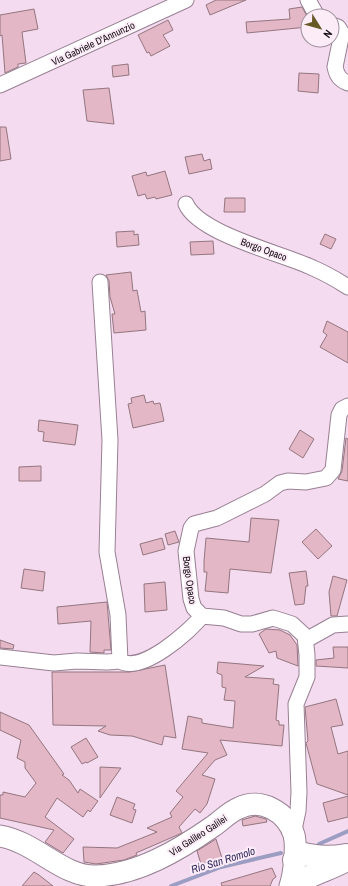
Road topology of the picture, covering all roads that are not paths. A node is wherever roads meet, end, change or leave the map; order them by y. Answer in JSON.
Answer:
{"nodes":[{"id":1,"x":186,"y":0,"type":"edge"},
{"id":2,"x":340,"y":30,"type":"edge"},
{"id":3,"x":340,"y":43,"type":"edge"},
{"id":4,"x":339,"y":48,"type":"edge"},
{"id":5,"x":348,"y":83,"type":"edge"},
{"id":6,"x":0,"y":85,"type":"edge"},
{"id":7,"x":186,"y":204,"type":"dead end"},
{"id":8,"x":100,"y":282,"type":"dead end"},
{"id":9,"x":348,"y":287,"type":"edge"},
{"id":10,"x":348,"y":406,"type":"edge"},
{"id":11,"x":202,"y":616,"type":"junction"},
{"id":12,"x":348,"y":624,"type":"edge"},
{"id":13,"x":306,"y":640,"type":"junction"},
{"id":14,"x":0,"y":657,"type":"edge"},
{"id":15,"x":120,"y":660,"type":"junction"},
{"id":16,"x":0,"y":836,"type":"edge"},
{"id":17,"x":348,"y":854,"type":"edge"},
{"id":18,"x":348,"y":859,"type":"edge"},
{"id":19,"x":297,"y":863,"type":"edge"}],
"edges":[{"from":1,"to":6,"type":"street","name":"Via Gabriele D'Annunzio"},
{"from":2,"to":3,"type":"street"},
{"from":4,"to":5,"type":"street"},
{"from":7,"to":9,"type":"street","name":"Borgo Opaco"},
{"from":8,"to":15,"type":"street"},
{"from":10,"to":11,"type":"street","name":"Borgo Opaco"},
{"from":11,"to":13,"type":"street","name":"Borgo Opaco"},
{"from":11,"to":15,"type":"street"},
{"from":12,"to":13,"type":"street"},
{"from":13,"to":19,"type":"street"},
{"from":14,"to":15,"type":"street"},
{"from":16,"to":19,"type":"main road","name":"Via Galileo Galilei"},
{"from":17,"to":19,"type":"highway"},
{"from":18,"to":19,"type":"highway"}]}
